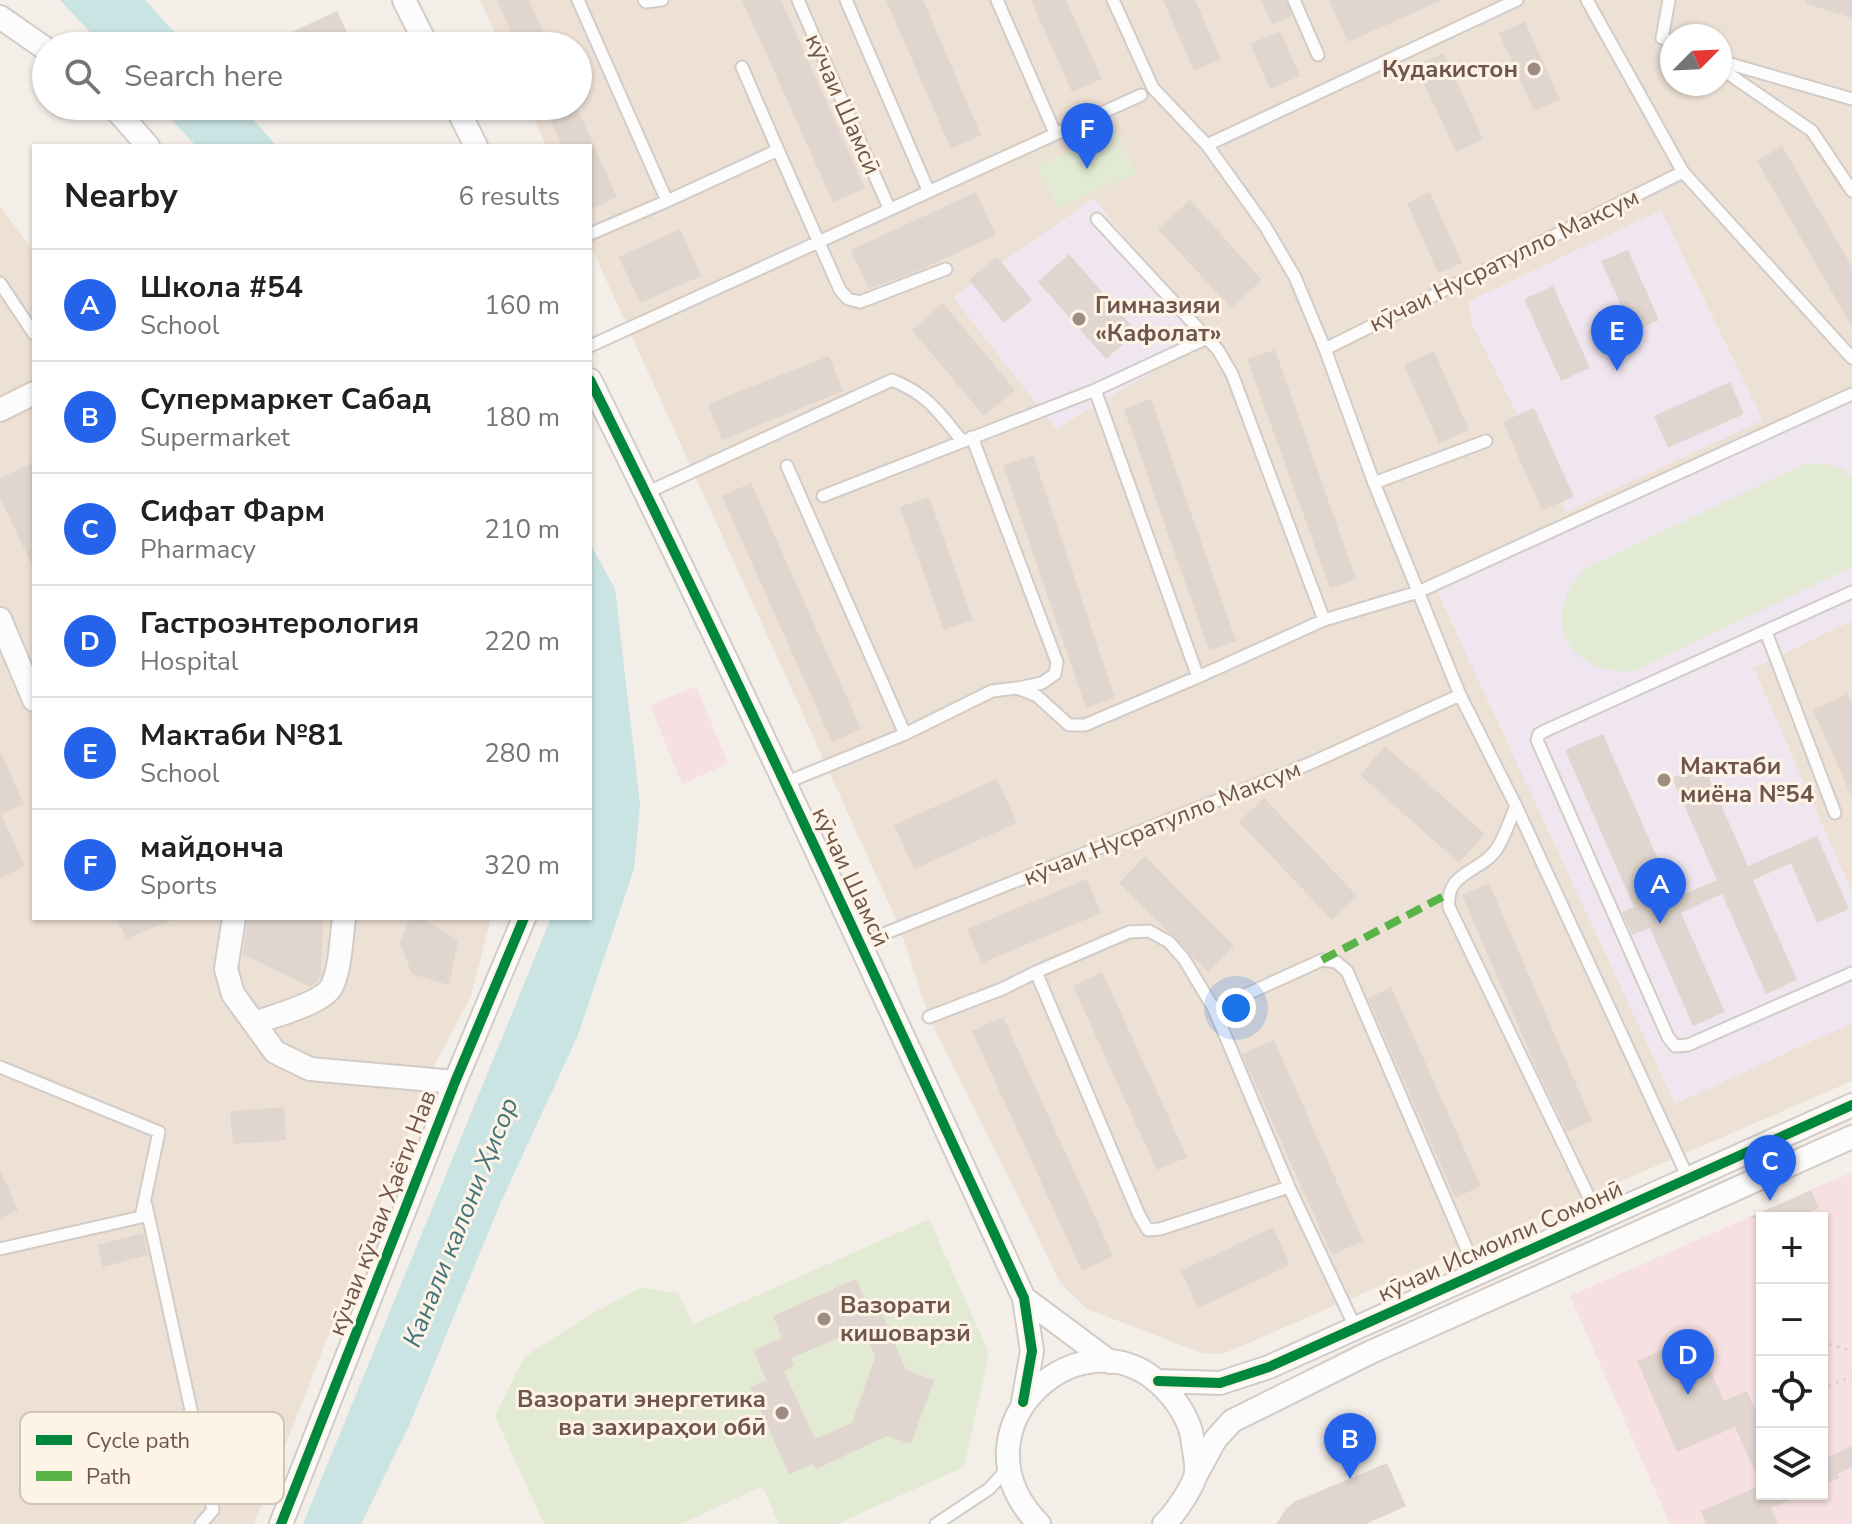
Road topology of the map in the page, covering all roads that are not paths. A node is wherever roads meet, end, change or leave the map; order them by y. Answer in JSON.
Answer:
{"nodes":[{"id":1,"x":404,"y":0,"type":"edge"},
{"id":2,"x":578,"y":0,"type":"edge"},
{"id":3,"x":644,"y":0,"type":"edge"},
{"id":4,"x":662,"y":0,"type":"edge"},
{"id":5,"x":798,"y":0,"type":"edge"},
{"id":6,"x":846,"y":0,"type":"edge"},
{"id":7,"x":997,"y":0,"type":"edge"},
{"id":8,"x":1113,"y":0,"type":"edge"},
{"id":9,"x":1294,"y":0,"type":"edge"},
{"id":10,"x":1517,"y":0,"type":"edge"},
{"id":11,"x":1587,"y":0,"type":"edge"},
{"id":12,"x":1669,"y":0,"type":"edge"},
{"id":13,"x":0,"y":17,"type":"edge"},
{"id":14,"x":1665,"y":24,"type":"edge"},
{"id":15,"x":420,"y":32,"type":"edge"},
{"id":16,"x":32,"y":39,"type":"edge"},
{"id":17,"x":1318,"y":55,"type":"dead end"},
{"id":18,"x":1732,"y":64,"type":"edge"},
{"id":19,"x":742,"y":67,"type":"dead end"},
{"id":20,"x":1732,"y":76,"type":"edge"},
{"id":21,"x":1141,"y":95,"type":"dead end"},
{"id":22,"x":1852,"y":99,"type":"edge"},
{"id":23,"x":125,"y":120,"type":"edge"},
{"id":24,"x":463,"y":120,"type":"edge"},
{"id":25,"x":1055,"y":133,"type":"junction"},
{"id":26,"x":146,"y":144,"type":"edge"},
{"id":27,"x":475,"y":144,"type":"edge"},
{"id":28,"x":1207,"y":145,"type":"junction"},
{"id":29,"x":778,"y":150,"type":"junction"},
{"id":30,"x":1683,"y":172,"type":"junction"},
{"id":31,"x":1851,"y":189,"type":"edge"},
{"id":32,"x":928,"y":190,"type":"junction"},
{"id":33,"x":667,"y":201,"type":"junction"},
{"id":34,"x":889,"y":208,"type":"junction"},
{"id":35,"x":1097,"y":219,"type":"dead end"},
{"id":36,"x":592,"y":233,"type":"edge"},
{"id":37,"x":817,"y":241,"type":"junction"},
{"id":38,"x":946,"y":269,"type":"dead end"},
{"id":39,"x":0,"y":283,"type":"edge"},
{"id":40,"x":32,"y":331,"type":"edge"},
{"id":41,"x":1207,"y":338,"type":"junction"},
{"id":42,"x":592,"y":345,"type":"edge"},
{"id":43,"x":1325,"y":349,"type":"junction"},
{"id":44,"x":1852,"y":358,"type":"edge"},
{"id":45,"x":592,"y":384,"type":"edge"},
{"id":46,"x":1095,"y":390,"type":"junction"},
{"id":47,"x":32,"y":394,"type":"edge"},
{"id":48,"x":1852,"y":394,"type":"edge"},
{"id":49,"x":0,"y":410,"type":"edge"},
{"id":50,"x":967,"y":439,"type":"junction"},
{"id":51,"x":1486,"y":441,"type":"dead end"},
{"id":52,"x":787,"y":466,"type":"dead end"},
{"id":53,"x":1374,"y":483,"type":"junction"},
{"id":54,"x":646,"y":493,"type":"junction"},
{"id":55,"x":823,"y":496,"type":"dead end"},
{"id":56,"x":1418,"y":592,"type":"junction"},
{"id":57,"x":1852,"y":592,"type":"edge"},
{"id":58,"x":0,"y":619,"type":"edge"},
{"id":59,"x":1324,"y":620,"type":"junction"},
{"id":60,"x":1766,"y":632,"type":"junction"},
{"id":61,"x":1198,"y":677,"type":"junction"},
{"id":62,"x":1017,"y":688,"type":"junction"},
{"id":63,"x":32,"y":695,"type":"edge"},
{"id":64,"x":1460,"y":695,"type":"junction"},
{"id":65,"x":905,"y":734,"type":"junction"},
{"id":66,"x":785,"y":783,"type":"junction"},
{"id":67,"x":1516,"y":806,"type":"junction"},
{"id":68,"x":1835,"y":813,"type":"dead end"},
{"id":69,"x":234,"y":920,"type":"edge"},
{"id":70,"x":344,"y":920,"type":"edge"},
{"id":71,"x":523,"y":920,"type":"edge"},
{"id":72,"x":861,"y":943,"type":"junction"},
{"id":73,"x":1036,"y":972,"type":"junction"},
{"id":74,"x":1852,"y":973,"type":"edge"},
{"id":75,"x":1214,"y":1009,"type":"junction"},
{"id":76,"x":929,"y":1017,"type":"dead end"},
{"id":77,"x":254,"y":1023,"type":"junction"},
{"id":78,"x":0,"y":1067,"type":"edge"},
{"id":79,"x":455,"y":1082,"type":"junction"},
{"id":80,"x":1852,"y":1105,"type":"edge"},
{"id":81,"x":1852,"y":1137,"type":"edge"},
{"id":82,"x":1688,"y":1178,"type":"junction"},
{"id":83,"x":1289,"y":1187,"type":"junction"},
{"id":84,"x":145,"y":1200,"type":"junction"},
{"id":85,"x":1599,"y":1218,"type":"junction"},
{"id":86,"x":0,"y":1249,"type":"edge"},
{"id":87,"x":1477,"y":1273,"type":"junction"},
{"id":88,"x":1024,"y":1298,"type":"junction"},
{"id":89,"x":1356,"y":1329,"type":"junction"},
{"id":90,"x":1110,"y":1362,"type":"junction"},
{"id":91,"x":1158,"y":1381,"type":"junction"},
{"id":92,"x":1023,"y":1402,"type":"junction"},
{"id":93,"x":192,"y":1412,"type":"edge"},
{"id":94,"x":1008,"y":1468,"type":"junction"},
{"id":95,"x":1196,"y":1475,"type":"junction"},
{"id":96,"x":212,"y":1504,"type":"edge"},
{"id":97,"x":1181,"y":1515,"type":"edge"},
{"id":98,"x":201,"y":1524,"type":"edge"},
{"id":99,"x":281,"y":1524,"type":"edge"},
{"id":100,"x":936,"y":1524,"type":"edge"},
{"id":101,"x":1039,"y":1524,"type":"edge"},
{"id":102,"x":1164,"y":1524,"type":"edge"}],
"edges":[{"from":1,"to":15,"type":"street"},
{"from":2,"to":33,"type":"lane"},
{"from":3,"to":4,"type":"lane"},
{"from":5,"to":34,"type":"lane","name":"кӯчаи Шамсӣ"},
{"from":6,"to":32,"type":"lane"},
{"from":7,"to":25,"type":"lane"},
{"from":8,"to":28,"type":"lane"},
{"from":9,"to":17,"type":"lane"},
{"from":10,"to":28,"type":"lane"},
{"from":11,"to":30,"type":"lane"},
{"from":12,"to":14,"type":"lane"},
{"from":13,"to":16,"type":"street"},
{"from":18,"to":22,"type":"lane"},
{"from":19,"to":29,"type":"lane"},
{"from":20,"to":31,"type":"lane"},
{"from":21,"to":25,"type":"lane"},
{"from":23,"to":26,"type":"street"},
{"from":24,"to":27,"type":"street"},
{"from":25,"to":32,"type":"lane"},
{"from":28,"to":43,"type":"lane"},
{"from":29,"to":33,"type":"lane"},
{"from":29,"to":37,"type":"lane"},
{"from":30,"to":43,"type":"lane","name":"кӯчаи Нусратулло Максум"},
{"from":30,"to":44,"type":"lane"},
{"from":32,"to":34,"type":"lane"},
{"from":33,"to":36,"type":"lane"},
{"from":34,"to":37,"type":"lane"},
{"from":35,"to":41,"type":"lane"},
{"from":37,"to":38,"type":"lane"},
{"from":37,"to":42,"type":"lane"},
{"from":39,"to":40,"type":"lane"},
{"from":41,"to":46,"type":"lane"},
{"from":41,"to":59,"type":"lane"},
{"from":43,"to":53,"type":"lane"},
{"from":45,"to":54,"type":"street","name":"кӯчаи Шамсӣ"},
{"from":46,"to":50,"type":"lane"},
{"from":46,"to":61,"type":"lane"},
{"from":47,"to":49,"type":"street"},
{"from":48,"to":56,"type":"lane"},
{"from":50,"to":54,"type":"lane"},
{"from":50,"to":55,"type":"lane"},
{"from":50,"to":62,"type":"lane","name":"кӯчаи Шамсӣ"},
{"from":51,"to":53,"type":"lane"},
{"from":52,"to":65,"type":"lane"},
{"from":53,"to":56,"type":"lane"},
{"from":54,"to":66,"type":"street","name":"кӯчаи Шамсӣ"},
{"from":56,"to":59,"type":"lane"},
{"from":56,"to":64,"type":"lane"},
{"from":57,"to":60,"type":"lane"},
{"from":58,"to":63,"type":"street"},
{"from":59,"to":61,"type":"lane"},
{"from":60,"to":68,"type":"lane"},
{"from":60,"to":74,"type":"lane"},
{"from":61,"to":62,"type":"lane"},
{"from":62,"to":65,"type":"lane","name":"кӯчаи Шамсӣ"},
{"from":64,"to":67,"type":"lane"},
{"from":64,"to":72,"type":"lane","name":"кӯчаи Нусратулло Максум"},
{"from":65,"to":66,"type":"lane","name":"кӯчаи Шамсӣ"},
{"from":66,"to":72,"type":"street","name":"кӯчаи Шамсӣ"},
{"from":67,"to":82,"type":"lane"},
{"from":67,"to":85,"type":"lane"},
{"from":69,"to":77,"type":"street"},
{"from":70,"to":77,"type":"street"},
{"from":71,"to":79,"type":"street","name":"кӯчаи кӯчаи Ҳаёти Нав"},
{"from":72,"to":88,"type":"street","name":"кӯчаи Шамсӣ"},
{"from":73,"to":75,"type":"lane"},
{"from":73,"to":76,"type":"lane"},
{"from":73,"to":83,"type":"lane"},
{"from":75,"to":83,"type":"lane"},
{"from":75,"to":87,"type":"lane"},
{"from":77,"to":79,"type":"street"},
{"from":78,"to":84,"type":"lane"},
{"from":79,"to":99,"type":"street","name":"кӯчаи кӯчаи Ҳаёти Нав"},
{"from":80,"to":82,"type":"street","name":"кӯчаи Исмоили Сомонӣ"},
{"from":81,"to":95,"type":"street","name":"кӯчаи Исмоили Сомонӣ"},
{"from":82,"to":85,"type":"street","name":"кӯчаи Исмоили Сомонӣ"},
{"from":83,"to":89,"type":"lane"},
{"from":84,"to":86,"type":"lane"},
{"from":84,"to":93,"type":"lane"},
{"from":85,"to":87,"type":"street","name":"кӯчаи Исмоили Сомонӣ"},
{"from":87,"to":89,"type":"street","name":"кӯчаи Исмоили Сомонӣ"},
{"from":88,"to":90,"type":"street","name":"кӯчаи Шамсӣ"},
{"from":88,"to":92,"type":"street","name":"кӯчаи Шамсӣ"},
{"from":89,"to":91,"type":"street","name":"кӯчаи Исмоили Сомонӣ"},
{"from":90,"to":91,"type":"street","name":"кӯчаи Шамсӣ"},
{"from":90,"to":92,"type":"street","name":"кӯчаи Шамсӣ"},
{"from":91,"to":95,"type":"street","name":"кӯчаи Шамсӣ"},
{"from":92,"to":94,"type":"street","name":"кӯчаи Шамсӣ"},
{"from":94,"to":100,"type":"lane"},
{"from":94,"to":101,"type":"street","name":"кӯчаи Шамсӣ"},
{"from":95,"to":97,"type":"street"},
{"from":96,"to":98,"type":"lane"},
{"from":97,"to":102,"type":"street"}]}
